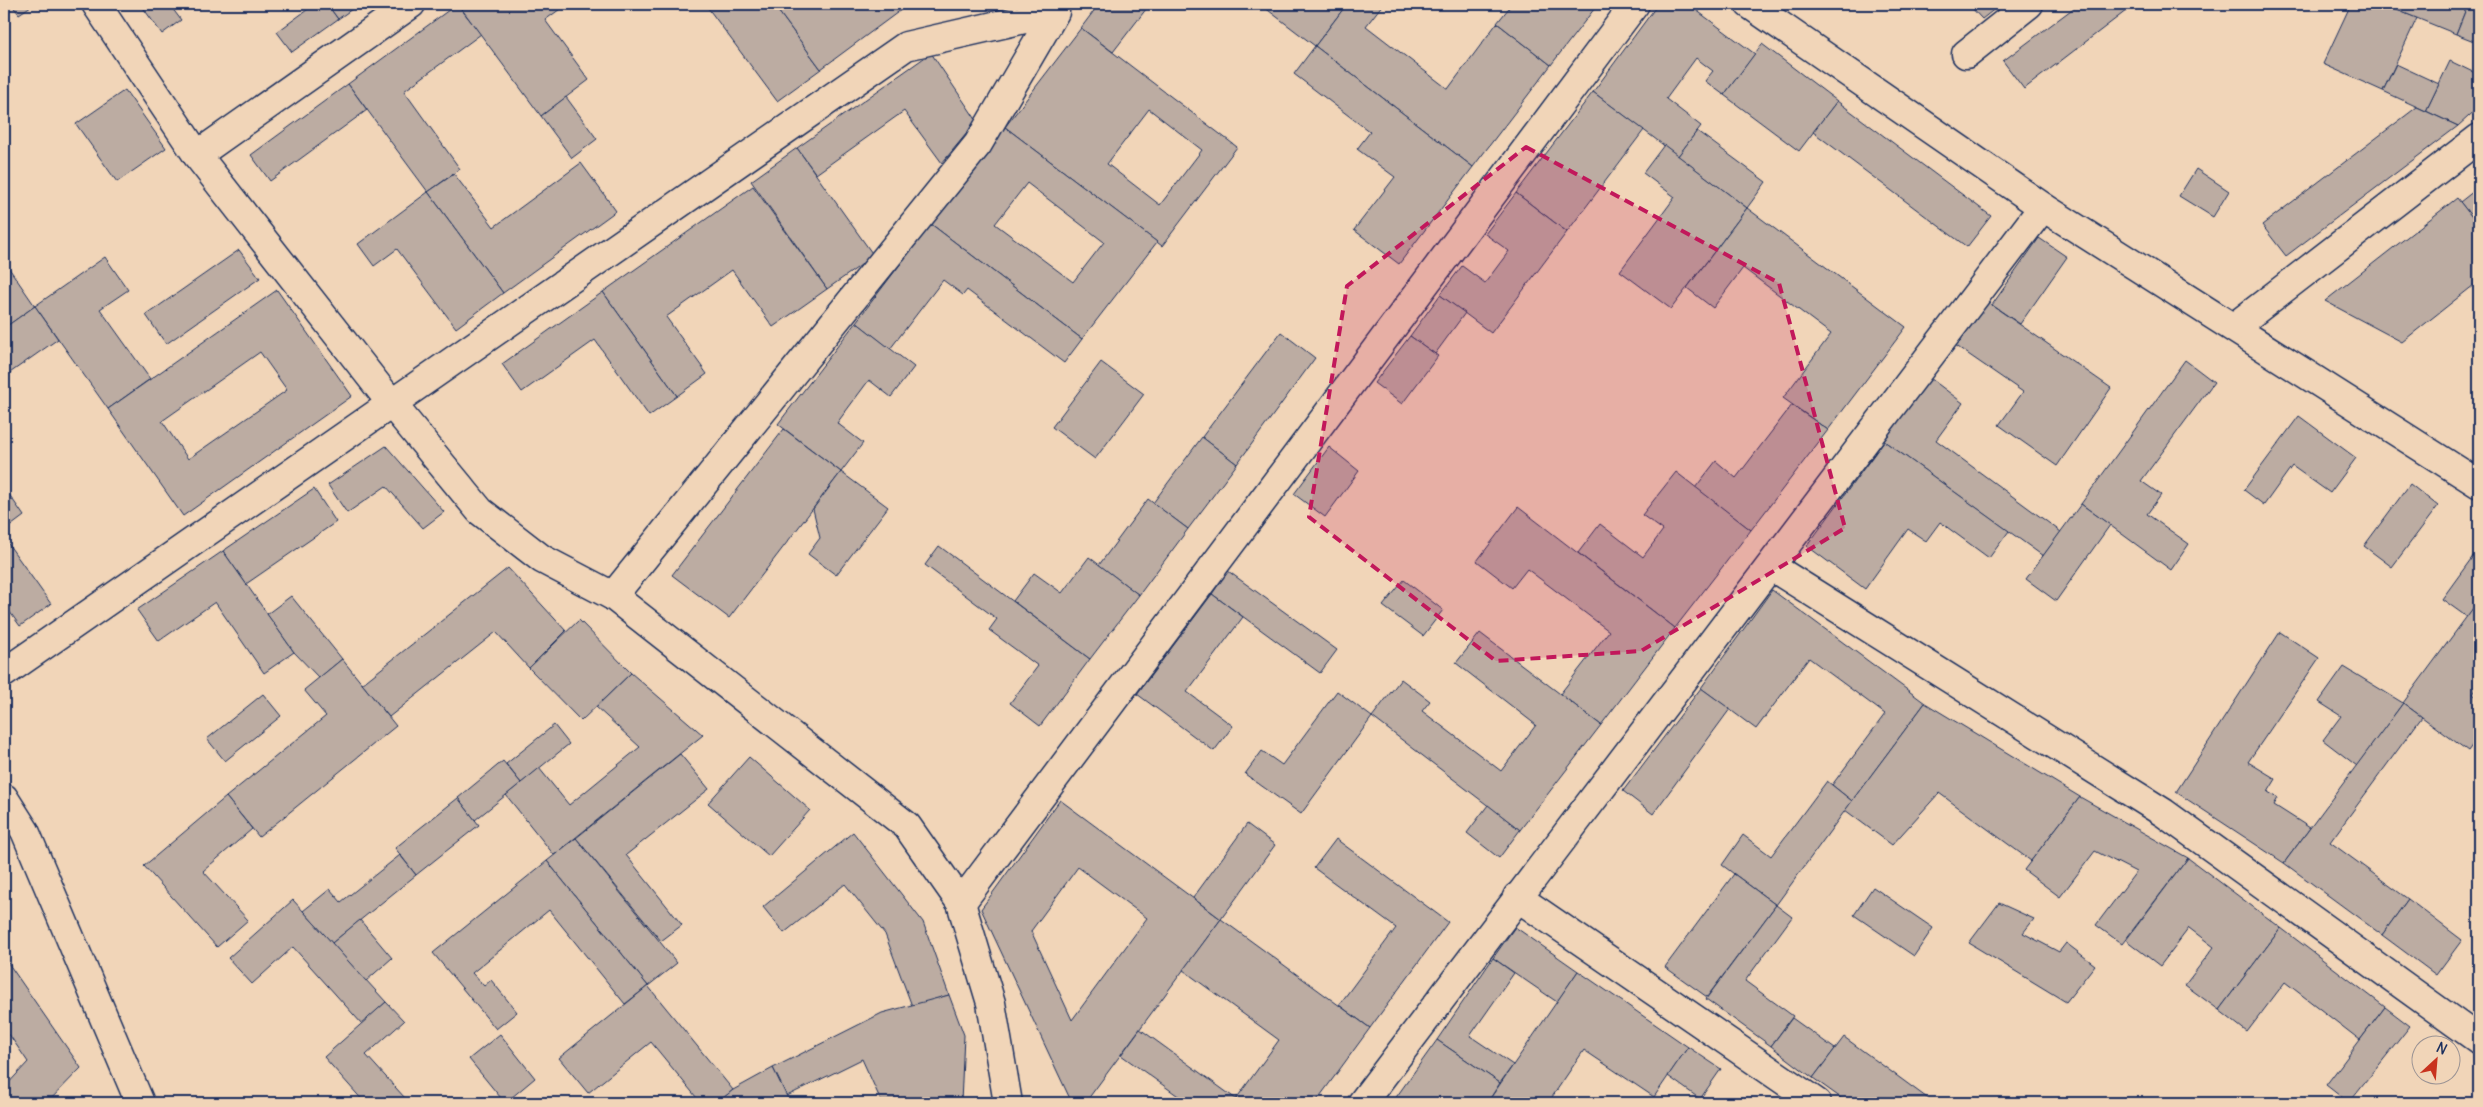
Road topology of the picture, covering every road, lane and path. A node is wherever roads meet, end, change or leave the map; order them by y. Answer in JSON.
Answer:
{"nodes":[{"id":1,"x":96,"y":4,"type":"edge"},
{"id":2,"x":411,"y":4,"type":"edge"},
{"id":3,"x":1635,"y":4,"type":"edge"},
{"id":4,"x":1749,"y":4,"type":"edge"},
{"id":5,"x":2029,"y":4,"type":"edge"},
{"id":6,"x":1058,"y":8,"type":"edge"},
{"id":7,"x":1966,"y":54,"type":"dead end"},
{"id":8,"x":2479,"y":138,"type":"edge"},
{"id":9,"x":197,"y":155,"type":"junction"},
{"id":10,"x":2043,"y":207,"type":"junction"},
{"id":11,"x":2234,"y":328,"type":"junction"},
{"id":12,"x":392,"y":404,"type":"junction"},
{"id":13,"x":2479,"y":484,"type":"edge"},
{"id":14,"x":1772,"y":567,"type":"junction"},
{"id":15,"x":613,"y":596,"type":"junction"},
{"id":16,"x":4,"y":673,"type":"edge"},
{"id":17,"x":4,"y":798,"type":"edge"},
{"id":18,"x":1517,"y":897,"type":"junction"},
{"id":19,"x":961,"y":903,"type":"junction"},
{"id":20,"x":2479,"y":1040,"type":"edge"},
{"id":21,"x":140,"y":1103,"type":"edge"},
{"id":22,"x":1008,"y":1103,"type":"edge"},
{"id":23,"x":1362,"y":1103,"type":"edge"},
{"id":24,"x":1817,"y":1103,"type":"edge"}],
"edges":[{"from":1,"to":9,"type":"street"},
{"from":2,"to":9,"type":"street"},
{"from":3,"to":19,"type":"street"},
{"from":4,"to":10,"type":"street"},
{"from":5,"to":7,"type":"street"},
{"from":6,"to":12,"type":"street"},
{"from":6,"to":15,"type":"street"},
{"from":8,"to":11,"type":"street"},
{"from":9,"to":12,"type":"street"},
{"from":10,"to":11,"type":"street"},
{"from":10,"to":14,"type":"street"},
{"from":11,"to":13,"type":"street"},
{"from":12,"to":15,"type":"street"},
{"from":12,"to":16,"type":"street"},
{"from":14,"to":18,"type":"street"},
{"from":14,"to":20,"type":"street"},
{"from":15,"to":19,"type":"street"},
{"from":17,"to":21,"type":"street"},
{"from":18,"to":23,"type":"street"},
{"from":18,"to":24,"type":"street"},
{"from":19,"to":22,"type":"street"}]}
